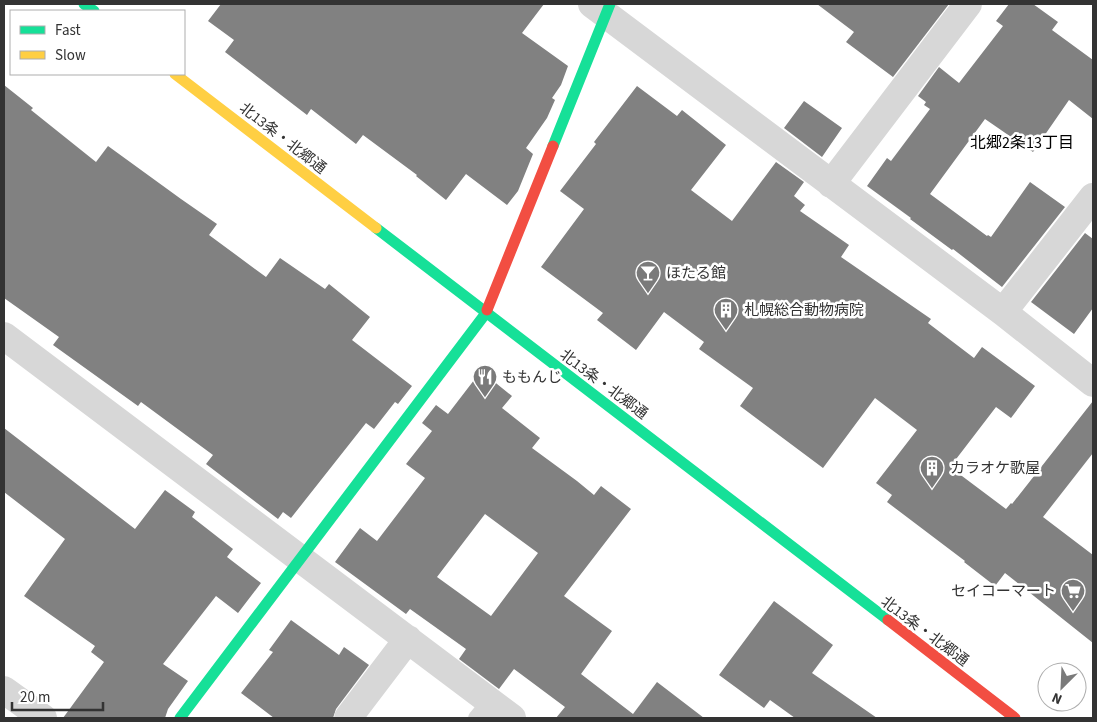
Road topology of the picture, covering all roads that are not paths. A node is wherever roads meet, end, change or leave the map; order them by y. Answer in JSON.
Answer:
{"nodes":[{"id":1,"x":968,"y":4,"type":"edge"},
{"id":2,"x":603,"y":7,"type":"edge"},
{"id":3,"x":176,"y":75,"type":"edge"},
{"id":4,"x":831,"y":184,"type":"junction"},
{"id":5,"x":1093,"y":198,"type":"edge"},
{"id":6,"x":1003,"y":312,"type":"junction"},
{"id":7,"x":486,"y":313,"type":"junction"},
{"id":8,"x":4,"y":336,"type":"edge"},
{"id":9,"x":1093,"y":383,"type":"edge"},
{"id":10,"x":300,"y":558,"type":"junction"},
{"id":11,"x":408,"y":639,"type":"junction"},
{"id":12,"x":4,"y":690,"type":"edge"},
{"id":13,"x":483,"y":710,"type":"edge"},
{"id":14,"x":43,"y":718,"type":"edge"},
{"id":15,"x":180,"y":718,"type":"edge"},
{"id":16,"x":348,"y":718,"type":"edge"},
{"id":17,"x":512,"y":718,"type":"edge"},
{"id":18,"x":1015,"y":718,"type":"edge"}],
"edges":[{"from":1,"to":4,"type":"street"},
{"from":2,"to":4,"type":"street"},
{"from":2,"to":7,"type":"main road"},
{"from":3,"to":7,"type":"main road","name":"北13条・北郷通"},
{"from":4,"to":6,"type":"street"},
{"from":5,"to":6,"type":"street"},
{"from":6,"to":9,"type":"street"},
{"from":7,"to":10,"type":"main road"},
{"from":7,"to":18,"type":"main road","name":"北13条・北郷通"},
{"from":8,"to":10,"type":"street"},
{"from":10,"to":11,"type":"street"},
{"from":10,"to":15,"type":"main road"},
{"from":11,"to":13,"type":"street"},
{"from":11,"to":16,"type":"street"},
{"from":12,"to":14,"type":"street"},
{"from":13,"to":17,"type":"street"}]}
